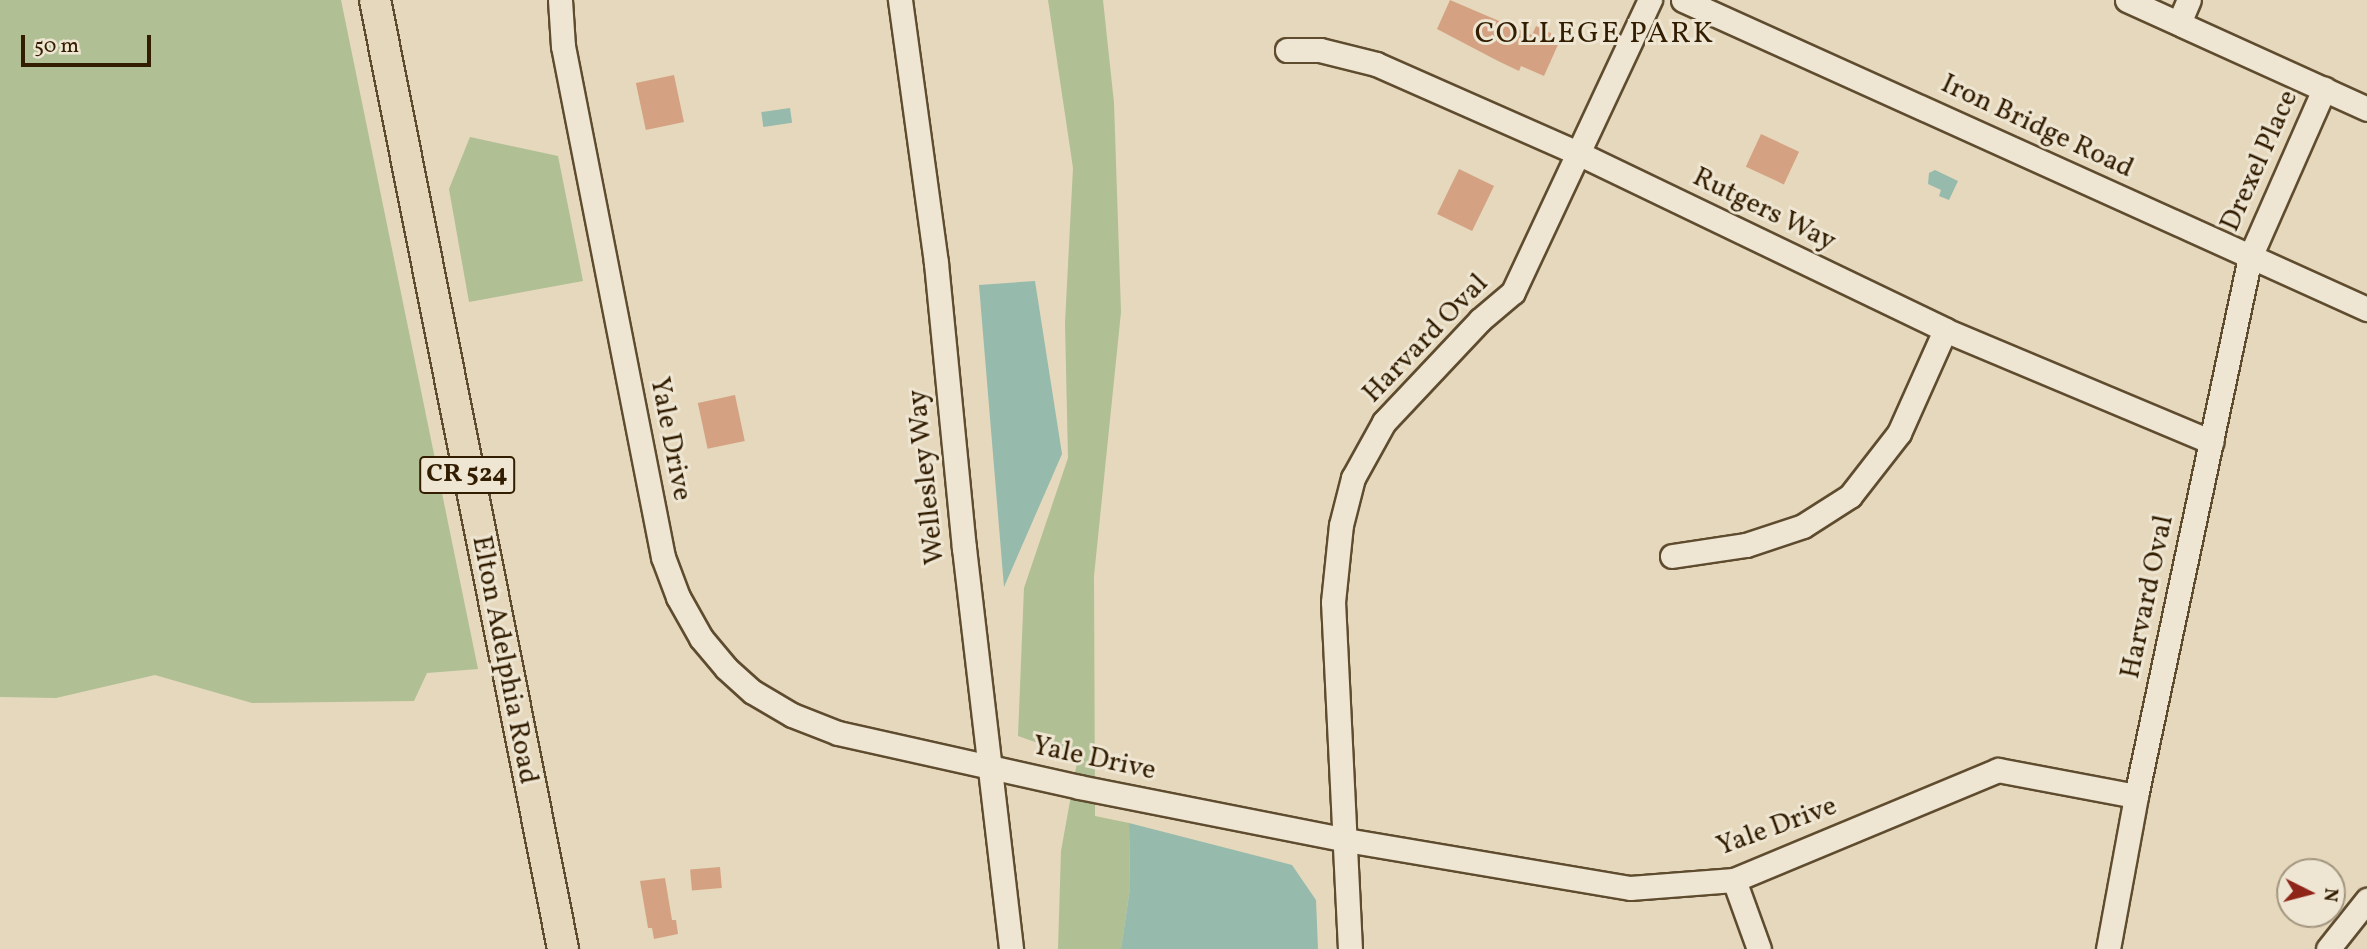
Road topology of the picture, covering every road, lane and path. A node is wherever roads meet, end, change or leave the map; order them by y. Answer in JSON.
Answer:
{"nodes":[{"id":1,"x":375,"y":0,"type":"edge"},
{"id":2,"x":560,"y":0,"type":"edge"},
{"id":3,"x":900,"y":0,"type":"edge"},
{"id":4,"x":1650,"y":0,"type":"edge"},
{"id":5,"x":1683,"y":0,"type":"edge"},
{"id":6,"x":2127,"y":0,"type":"edge"},
{"id":7,"x":2189,"y":0,"type":"edge"},
{"id":8,"x":2179,"y":23,"type":"junction"},
{"id":9,"x":1287,"y":50,"type":"dead end"},
{"id":10,"x":2324,"y":89,"type":"junction"},
{"id":11,"x":2367,"y":108,"type":"edge"},
{"id":12,"x":1578,"y":153,"type":"junction"},
{"id":13,"x":2250,"y":257,"type":"junction"},
{"id":14,"x":2367,"y":309,"type":"edge"},
{"id":15,"x":1945,"y":330,"type":"junction"},
{"id":16,"x":2210,"y":442,"type":"junction"},
{"id":17,"x":1672,"y":556,"type":"dead end"},
{"id":18,"x":988,"y":766,"type":"junction"},
{"id":19,"x":2136,"y":796,"type":"junction"},
{"id":20,"x":1346,"y":840,"type":"junction"},
{"id":21,"x":1734,"y":880,"type":"junction"},
{"id":22,"x":2367,"y":900,"type":"edge"},
{"id":23,"x":563,"y":949,"type":"edge"},
{"id":24,"x":1011,"y":949,"type":"edge"},
{"id":25,"x":1350,"y":949,"type":"edge"},
{"id":26,"x":1759,"y":949,"type":"edge"},
{"id":27,"x":2108,"y":949,"type":"edge"},
{"id":28,"x":2328,"y":949,"type":"edge"}],
"edges":[{"from":1,"to":23,"type":"main road","name":"Elton Adelphia Road","number":"CR 524"},
{"from":2,"to":18,"type":"street","name":"Yale Drive"},
{"from":3,"to":18,"type":"street","name":"Wellesley Way"},
{"from":4,"to":12,"type":"street","name":"Harvard Oval"},
{"from":5,"to":13,"type":"street","name":"Iron Bridge Road"},
{"from":6,"to":8,"type":"street"},
{"from":7,"to":8,"type":"street"},
{"from":8,"to":10,"type":"street"},
{"from":9,"to":12,"type":"street","name":"Rutgers Way"},
{"from":10,"to":11,"type":"street"},
{"from":10,"to":13,"type":"street","name":"Drexel Place"},
{"from":12,"to":15,"type":"street","name":"Rutgers Way"},
{"from":12,"to":20,"type":"street","name":"Harvard Oval"},
{"from":13,"to":14,"type":"street","name":"Iron Bridge Road"},
{"from":13,"to":16,"type":"street","name":"Harvard Oval"},
{"from":15,"to":16,"type":"street","name":"Rutgers Way"},
{"from":15,"to":17,"type":"street"},
{"from":16,"to":19,"type":"street","name":"Harvard Oval"},
{"from":18,"to":20,"type":"street","name":"Yale Drive"},
{"from":18,"to":24,"type":"street","name":"Wellesley Way"},
{"from":19,"to":21,"type":"street","name":"Yale Drive"},
{"from":19,"to":27,"type":"street","name":"Harvard Oval"},
{"from":20,"to":21,"type":"street","name":"Yale Drive"},
{"from":20,"to":25,"type":"street","name":"Harvard Oval"},
{"from":21,"to":26,"type":"street"},
{"from":22,"to":28,"type":"street"}]}
